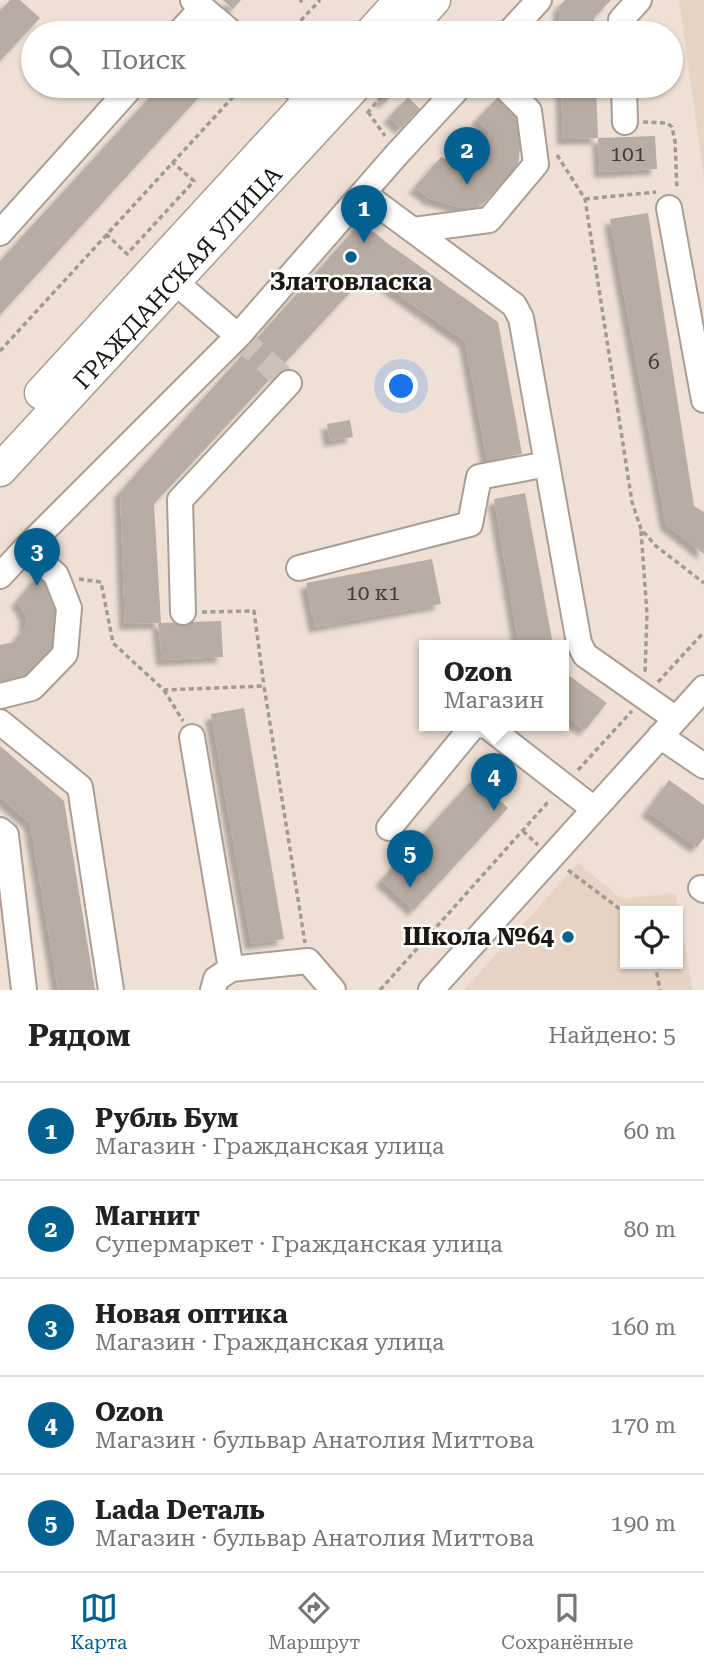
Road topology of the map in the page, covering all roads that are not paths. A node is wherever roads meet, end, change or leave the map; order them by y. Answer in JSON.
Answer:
{"nodes":[{"id":1,"x":401,"y":0,"type":"edge"},
{"id":2,"x":434,"y":0,"type":"edge"},
{"id":3,"x":539,"y":0,"type":"edge"},
{"id":4,"x":639,"y":0,"type":"edge"},
{"id":5,"x":198,"y":4,"type":"edge"},
{"id":6,"x":187,"y":21,"type":"edge"},
{"id":7,"x":218,"y":21,"type":"edge"},
{"id":8,"x":382,"y":21,"type":"edge"},
{"id":9,"x":415,"y":21,"type":"edge"},
{"id":10,"x":520,"y":21,"type":"edge"},
{"id":11,"x":621,"y":21,"type":"edge"},
{"id":12,"x":121,"y":98,"type":"edge"},
{"id":13,"x":312,"y":98,"type":"edge"},
{"id":14,"x":312,"y":98,"type":"edge"},
{"id":15,"x":338,"y":98,"type":"edge"},
{"id":16,"x":449,"y":98,"type":"edge"},
{"id":17,"x":516,"y":98,"type":"edge"},
{"id":18,"x":624,"y":98,"type":"edge"},
{"id":19,"x":362,"y":99,"type":"edge"},
{"id":20,"x":625,"y":121,"type":"road end"},
{"id":21,"x":364,"y":194,"type":"junction"},
{"id":22,"x":667,"y":200,"type":"road end"},
{"id":23,"x":414,"y":230,"type":"junction"},
{"id":24,"x":0,"y":233,"type":"edge"},
{"id":25,"x":174,"y":281,"type":"junction"},
{"id":26,"x":238,"y":336,"type":"junction"},
{"id":27,"x":289,"y":383,"type":"dead end"},
{"id":28,"x":704,"y":400,"type":"edge"},
{"id":29,"x":0,"y":438,"type":"edge"},
{"id":30,"x":547,"y":464,"type":"junction"},
{"id":31,"x":0,"y":470,"type":"edge"},
{"id":32,"x":26,"y":548,"type":"junction"},
{"id":33,"x":299,"y":568,"type":"dead end"},
{"id":34,"x":0,"y":576,"type":"edge"},
{"id":35,"x":183,"y":612,"type":"road end"},
{"id":36,"x":704,"y":688,"type":"edge"},
{"id":37,"x":0,"y":696,"type":"edge"},
{"id":38,"x":0,"y":722,"type":"edge"},
{"id":39,"x":668,"y":728,"type":"junction"},
{"id":40,"x":471,"y":731,"type":"edge"},
{"id":41,"x":494,"y":731,"type":"edge"},
{"id":42,"x":192,"y":737,"type":"road end"},
{"id":43,"x":704,"y":766,"type":"edge"},
{"id":44,"x":594,"y":809,"type":"junction"},
{"id":45,"x":389,"y":828,"type":"dead end"},
{"id":46,"x":0,"y":830,"type":"edge"},
{"id":47,"x":231,"y":969,"type":"junction"},
{"id":48,"x":23,"y":990,"type":"edge"},
{"id":49,"x":111,"y":990,"type":"edge"},
{"id":50,"x":213,"y":990,"type":"edge"},
{"id":51,"x":333,"y":990,"type":"edge"},
{"id":52,"x":432,"y":990,"type":"edge"}],
"edges":[{"from":1,"to":8,"type":"main road"},
{"from":2,"to":9,"type":"main road"},
{"from":3,"to":10,"type":"street"},
{"from":4,"to":11,"type":"street"},
{"from":5,"to":6,"type":"street"},
{"from":5,"to":7,"type":"street"},
{"from":12,"to":24,"type":"street"},
{"from":13,"to":25,"type":"main road","name":"ГРАЖДАНСКАЯ УЛИЦА"},
{"from":14,"to":29,"type":"main road","name":"ГРАЖДАНСКАЯ УЛИЦА"},
{"from":15,"to":19,"type":"main road","name":"ГРАЖДАНСКАЯ УЛИЦА"},
{"from":16,"to":21,"type":"street"},
{"from":17,"to":23,"type":"street"},
{"from":18,"to":20,"type":"street"},
{"from":21,"to":23,"type":"street"},
{"from":21,"to":26,"type":"street"},
{"from":22,"to":28,"type":"street"},
{"from":23,"to":30,"type":"street"},
{"from":25,"to":26,"type":"street"},
{"from":25,"to":31,"type":"main road","name":"ГРАЖДАНСКАЯ УЛИЦА"},
{"from":26,"to":32,"type":"street"},
{"from":27,"to":35,"type":"street"},
{"from":30,"to":33,"type":"street"},
{"from":30,"to":39,"type":"street"},
{"from":32,"to":34,"type":"street"},
{"from":32,"to":37,"type":"street"},
{"from":36,"to":39,"type":"street"},
{"from":38,"to":49,"type":"street"},
{"from":39,"to":43,"type":"street"},
{"from":39,"to":44,"type":"street"},
{"from":40,"to":45,"type":"street"},
{"from":41,"to":44,"type":"street"},
{"from":42,"to":47,"type":"street"},
{"from":44,"to":52,"type":"street"},
{"from":46,"to":48,"type":"street"},
{"from":47,"to":50,"type":"street"},
{"from":47,"to":51,"type":"street"}]}
